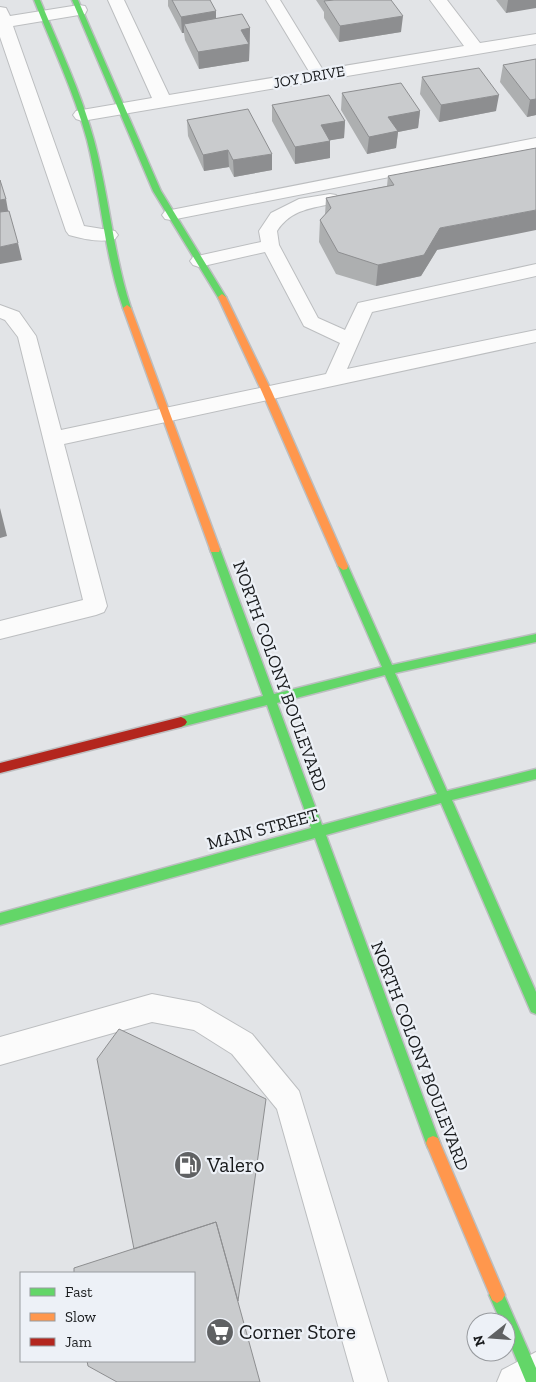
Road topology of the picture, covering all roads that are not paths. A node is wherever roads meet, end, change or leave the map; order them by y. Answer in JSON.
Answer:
{"nodes":[{"id":1,"x":37,"y":0,"type":"edge"},
{"id":2,"x":116,"y":0,"type":"edge"},
{"id":3,"x":273,"y":0,"type":"edge"},
{"id":4,"x":438,"y":0,"type":"edge"},
{"id":5,"x":77,"y":5,"type":"edge"},
{"id":6,"x":43,"y":16,"type":"junction"},
{"id":7,"x":1,"y":20,"type":"edge"},
{"id":8,"x":536,"y":39,"type":"edge"},
{"id":9,"x":475,"y":49,"type":"junction"},
{"id":10,"x":318,"y":75,"type":"junction"},
{"id":11,"x":163,"y":102,"type":"junction"},
{"id":12,"x":121,"y":108,"type":"junction"},
{"id":13,"x":82,"y":115,"type":"junction"},
{"id":14,"x":536,"y":143,"type":"edge"},
{"id":15,"x":536,"y":159,"type":"edge"},
{"id":16,"x":171,"y":215,"type":"junction"},
{"id":17,"x":108,"y":235,"type":"junction"},
{"id":18,"x":270,"y":245,"type":"junction"},
{"id":19,"x":199,"y":261,"type":"junction"},
{"id":20,"x":536,"y":270,"type":"edge"},
{"id":21,"x":0,"y":311,"type":"edge"},
{"id":22,"x":536,"y":336,"type":"edge"},
{"id":23,"x":350,"y":340,"type":"junction"},
{"id":24,"x":334,"y":378,"type":"junction"},
{"id":25,"x":267,"y":392,"type":"junction"},
{"id":26,"x":166,"y":415,"type":"junction"},
{"id":27,"x":53,"y":439,"type":"junction"},
{"id":28,"x":0,"y":630,"type":"edge"},
{"id":29,"x":536,"y":638,"type":"edge"},
{"id":30,"x":388,"y":670,"type":"junction"},
{"id":31,"x":270,"y":700,"type":"junction"},
{"id":32,"x":0,"y":768,"type":"edge"},
{"id":33,"x":536,"y":774,"type":"edge"},
{"id":34,"x":444,"y":797,"type":"junction"},
{"id":35,"x":318,"y":833,"type":"junction"},
{"id":36,"x":0,"y":919,"type":"edge"},
{"id":37,"x":536,"y":1007,"type":"edge"},
{"id":38,"x":0,"y":1052,"type":"edge"},
{"id":39,"x":529,"y":1376,"type":"edge"},
{"id":40,"x":371,"y":1382,"type":"edge"}],
"edges":[{"from":1,"to":6,"type":"main road","name":"NORTH COLONY BOULEVARD"},
{"from":2,"to":11,"type":"street"},
{"from":3,"to":10,"type":"lane"},
{"from":4,"to":9,"type":"street"},
{"from":5,"to":6,"type":"street"},
{"from":5,"to":12,"type":"main road"},
{"from":6,"to":7,"type":"street"},
{"from":6,"to":13,"type":"main road","name":"NORTH COLONY BOULEVARD"},
{"from":7,"to":17,"type":"street"},
{"from":8,"to":9,"type":"street","name":"JOY DRIVE"},
{"from":9,"to":10,"type":"street","name":"JOY DRIVE"},
{"from":10,"to":11,"type":"street","name":"JOY DRIVE"},
{"from":11,"to":12,"type":"street","name":"JOY DRIVE"},
{"from":12,"to":13,"type":"street","name":"JOY DRIVE"},
{"from":12,"to":16,"type":"main road"},
{"from":13,"to":17,"type":"main road","name":"NORTH COLONY BOULEVARD"},
{"from":14,"to":16,"type":"lane"},
{"from":15,"to":18,"type":"lane"},
{"from":16,"to":19,"type":"main road"},
{"from":17,"to":26,"type":"main road","name":"NORTH COLONY BOULEVARD"},
{"from":18,"to":19,"type":"lane"},
{"from":18,"to":23,"type":"lane"},
{"from":19,"to":25,"type":"main road"},
{"from":20,"to":23,"type":"lane"},
{"from":21,"to":27,"type":"lane"},
{"from":22,"to":24,"type":"lane"},
{"from":23,"to":24,"type":"lane"},
{"from":24,"to":25,"type":"lane"},
{"from":25,"to":26,"type":"lane"},
{"from":25,"to":30,"type":"main road"},
{"from":26,"to":27,"type":"lane"},
{"from":26,"to":31,"type":"main road","name":"NORTH COLONY BOULEVARD"},
{"from":27,"to":28,"type":"lane"},
{"from":29,"to":30,"type":"main road"},
{"from":30,"to":31,"type":"main road"},
{"from":30,"to":34,"type":"main road"},
{"from":31,"to":32,"type":"main road"},
{"from":31,"to":35,"type":"main road","name":"NORTH COLONY BOULEVARD"},
{"from":33,"to":34,"type":"main road","name":"MAIN STREET"},
{"from":34,"to":35,"type":"main road","name":"MAIN STREET"},
{"from":34,"to":37,"type":"main road"},
{"from":35,"to":36,"type":"main road","name":"MAIN STREET"},
{"from":35,"to":39,"type":"main road","name":"NORTH COLONY BOULEVARD"},
{"from":38,"to":40,"type":"lane"}]}
